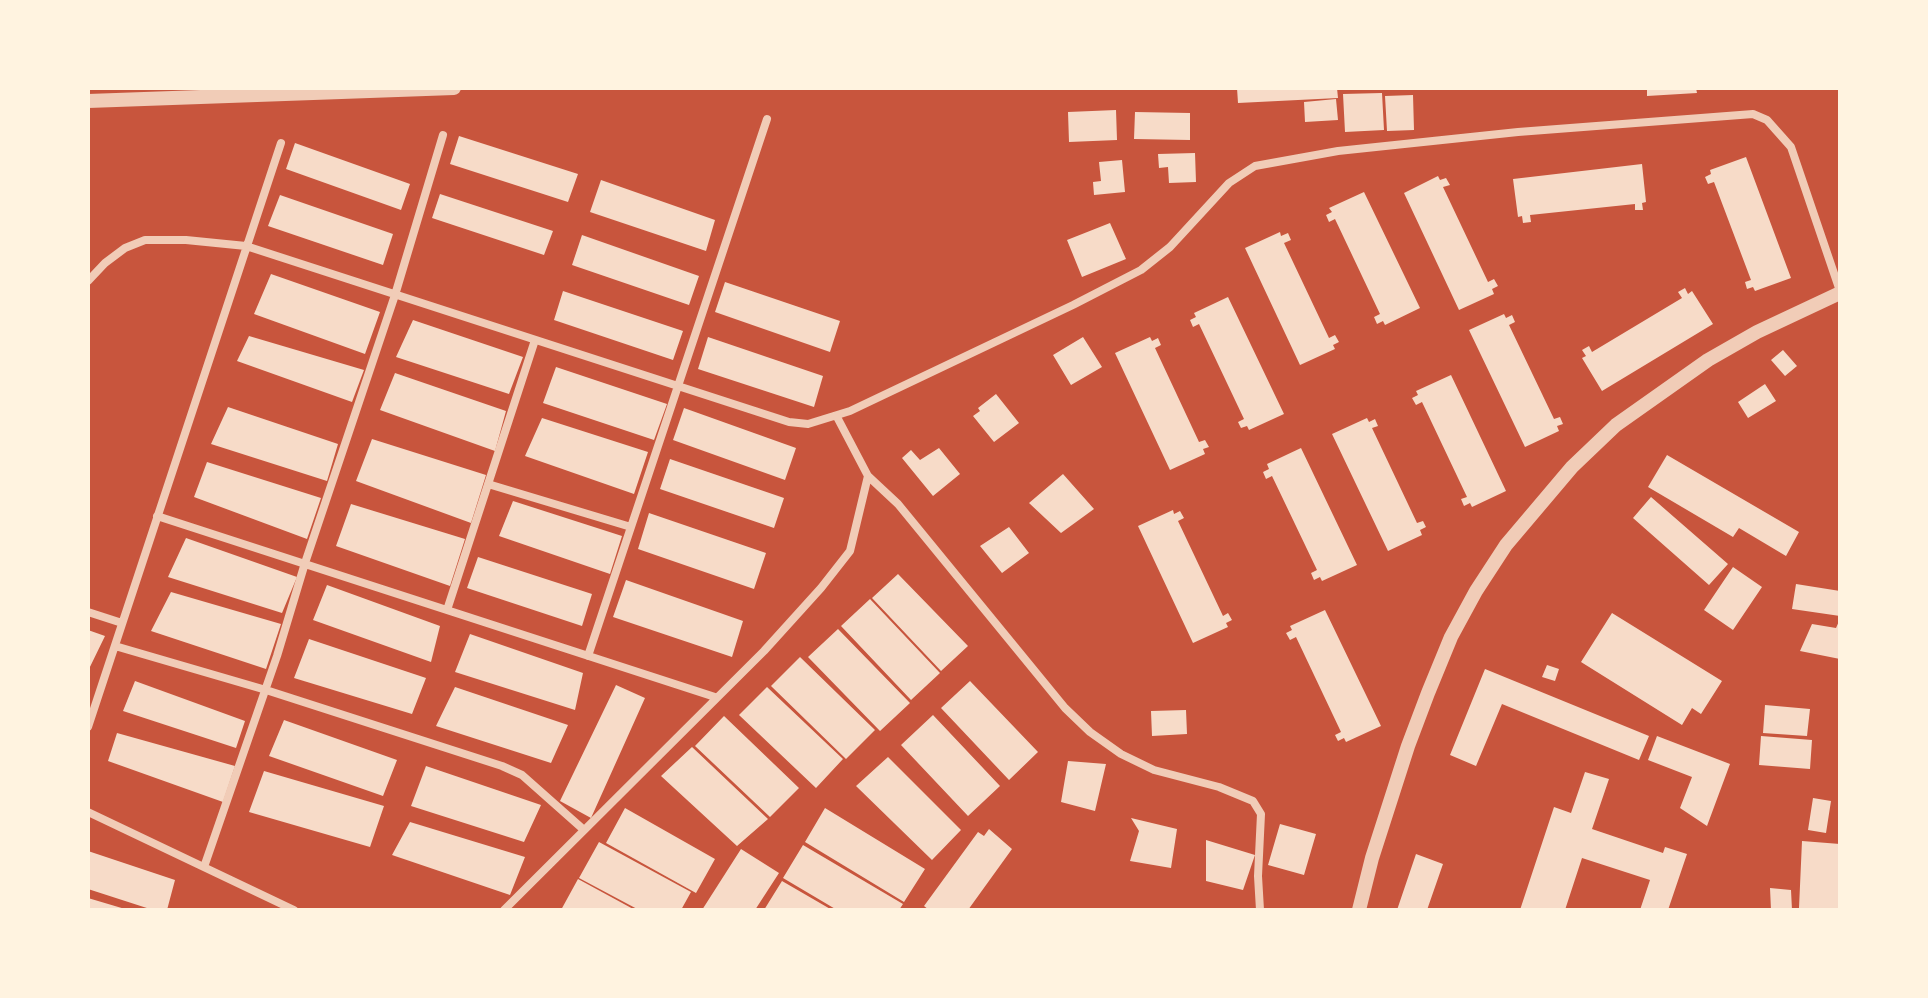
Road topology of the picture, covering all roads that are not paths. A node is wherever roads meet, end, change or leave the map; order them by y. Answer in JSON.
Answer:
{"nodes":[{"id":1,"x":454,"y":88,"type":"edge"},
{"id":2,"x":88,"y":101,"type":"edge"},
{"id":3,"x":767,"y":119,"type":"dead end"},
{"id":4,"x":443,"y":135,"type":"dead end"},
{"id":5,"x":281,"y":143,"type":"dead end"},
{"id":6,"x":246,"y":246,"type":"junction"},
{"id":7,"x":88,"y":281,"type":"edge"},
{"id":8,"x":1840,"y":292,"type":"edge"},
{"id":9,"x":395,"y":295,"type":"junction"},
{"id":10,"x":535,"y":340,"type":"junction"},
{"id":11,"x":678,"y":386,"type":"junction"},
{"id":12,"x":837,"y":417,"type":"junction"},
{"id":13,"x":868,"y":476,"type":"junction"},
{"id":14,"x":488,"y":484,"type":"junction"},
{"id":15,"x":157,"y":516,"type":"junction"},
{"id":16,"x":631,"y":527,"type":"junction"},
{"id":17,"x":305,"y":563,"type":"junction"},
{"id":18,"x":447,"y":610,"type":"junction"},
{"id":19,"x":88,"y":612,"type":"edge"},
{"id":20,"x":122,"y":623,"type":"junction"},
{"id":21,"x":115,"y":646,"type":"junction"},
{"id":22,"x":588,"y":656,"type":"junction"},
{"id":23,"x":266,"y":690,"type":"junction"},
{"id":24,"x":715,"y":697,"type":"junction"},
{"id":25,"x":88,"y":727,"type":"edge"},
{"id":26,"x":88,"y":812,"type":"edge"},
{"id":27,"x":584,"y":830,"type":"junction"},
{"id":28,"x":204,"y":867,"type":"junction"},
{"id":29,"x":294,"y":910,"type":"edge"},
{"id":30,"x":504,"y":910,"type":"edge"},
{"id":31,"x":1260,"y":910,"type":"edge"},
{"id":32,"x":1359,"y":910,"type":"edge"}],
"edges":[{"from":1,"to":2,"type":"street"},
{"from":3,"to":11,"type":"street"},
{"from":4,"to":9,"type":"street"},
{"from":5,"to":6,"type":"street"},
{"from":6,"to":7,"type":"street"},
{"from":6,"to":9,"type":"street"},
{"from":6,"to":15,"type":"street"},
{"from":8,"to":12,"type":"street"},
{"from":8,"to":32,"type":"street"},
{"from":9,"to":10,"type":"street"},
{"from":9,"to":17,"type":"street"},
{"from":10,"to":11,"type":"street"},
{"from":10,"to":14,"type":"street"},
{"from":11,"to":12,"type":"street"},
{"from":11,"to":16,"type":"street"},
{"from":12,"to":13,"type":"street"},
{"from":13,"to":24,"type":"street"},
{"from":13,"to":31,"type":"street"},
{"from":14,"to":16,"type":"street"},
{"from":14,"to":18,"type":"street"},
{"from":15,"to":17,"type":"street"},
{"from":15,"to":20,"type":"street"},
{"from":16,"to":22,"type":"street"},
{"from":17,"to":18,"type":"street"},
{"from":17,"to":23,"type":"street"},
{"from":18,"to":22,"type":"street"},
{"from":19,"to":20,"type":"street"},
{"from":20,"to":21,"type":"street"},
{"from":21,"to":23,"type":"street"},
{"from":21,"to":25,"type":"street"},
{"from":22,"to":24,"type":"street"},
{"from":23,"to":27,"type":"street"},
{"from":23,"to":28,"type":"street"},
{"from":24,"to":27,"type":"street"},
{"from":26,"to":28,"type":"street"},
{"from":27,"to":30,"type":"street"},
{"from":28,"to":29,"type":"street"}]}
